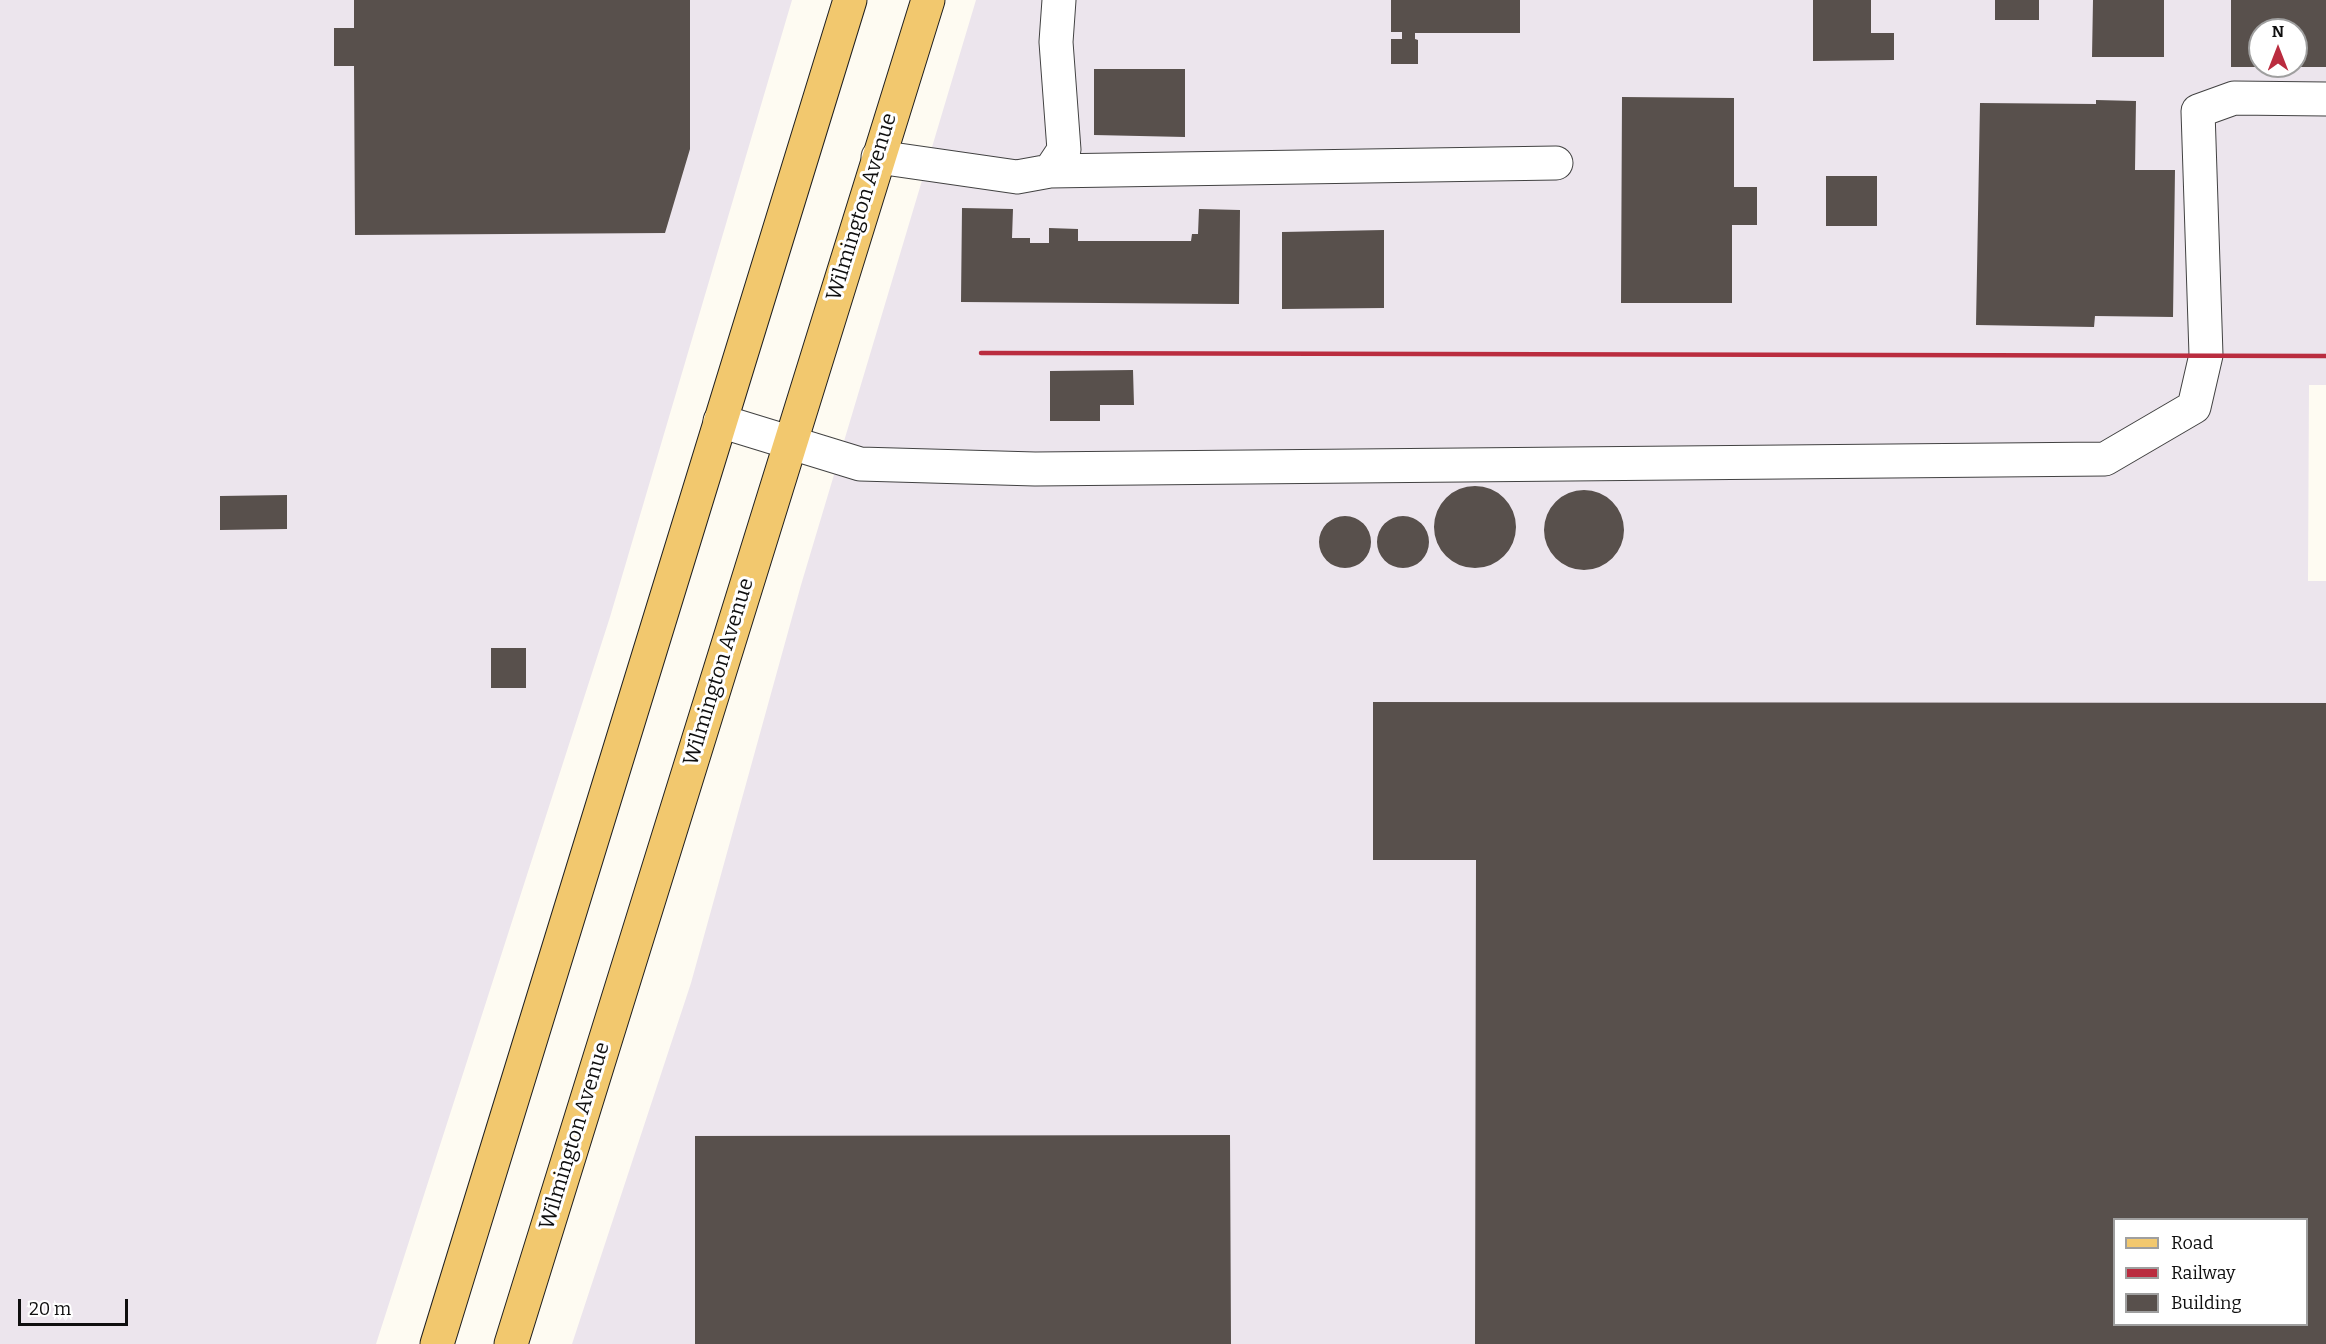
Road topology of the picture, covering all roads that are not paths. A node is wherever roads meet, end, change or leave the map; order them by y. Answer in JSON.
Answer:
{"nodes":[{"id":1,"x":850,"y":0,"type":"edge"},
{"id":2,"x":928,"y":0,"type":"edge"},
{"id":3,"x":1059,"y":0,"type":"edge"},
{"id":4,"x":2326,"y":99,"type":"edge"},
{"id":5,"x":878,"y":157,"type":"junction"},
{"id":6,"x":1556,"y":164,"type":"dead end"},
{"id":7,"x":1050,"y":171,"type":"junction"},
{"id":8,"x":720,"y":421,"type":"junction"},
{"id":9,"x":790,"y":442,"type":"junction"},
{"id":10,"x":437,"y":1344,"type":"edge"},
{"id":11,"x":512,"y":1344,"type":"edge"}],
"edges":[{"from":1,"to":8,"type":"main road"},
{"from":2,"to":5,"type":"main road","name":"Wilmington Avenue"},
{"from":3,"to":7,"type":"street"},
{"from":4,"to":9,"type":"street"},
{"from":5,"to":7,"type":"street"},
{"from":5,"to":9,"type":"main road","name":"Wilmington Avenue"},
{"from":6,"to":7,"type":"street"},
{"from":8,"to":9,"type":"street"},
{"from":8,"to":10,"type":"main road"},
{"from":9,"to":11,"type":"main road","name":"Wilmington Avenue"}]}
